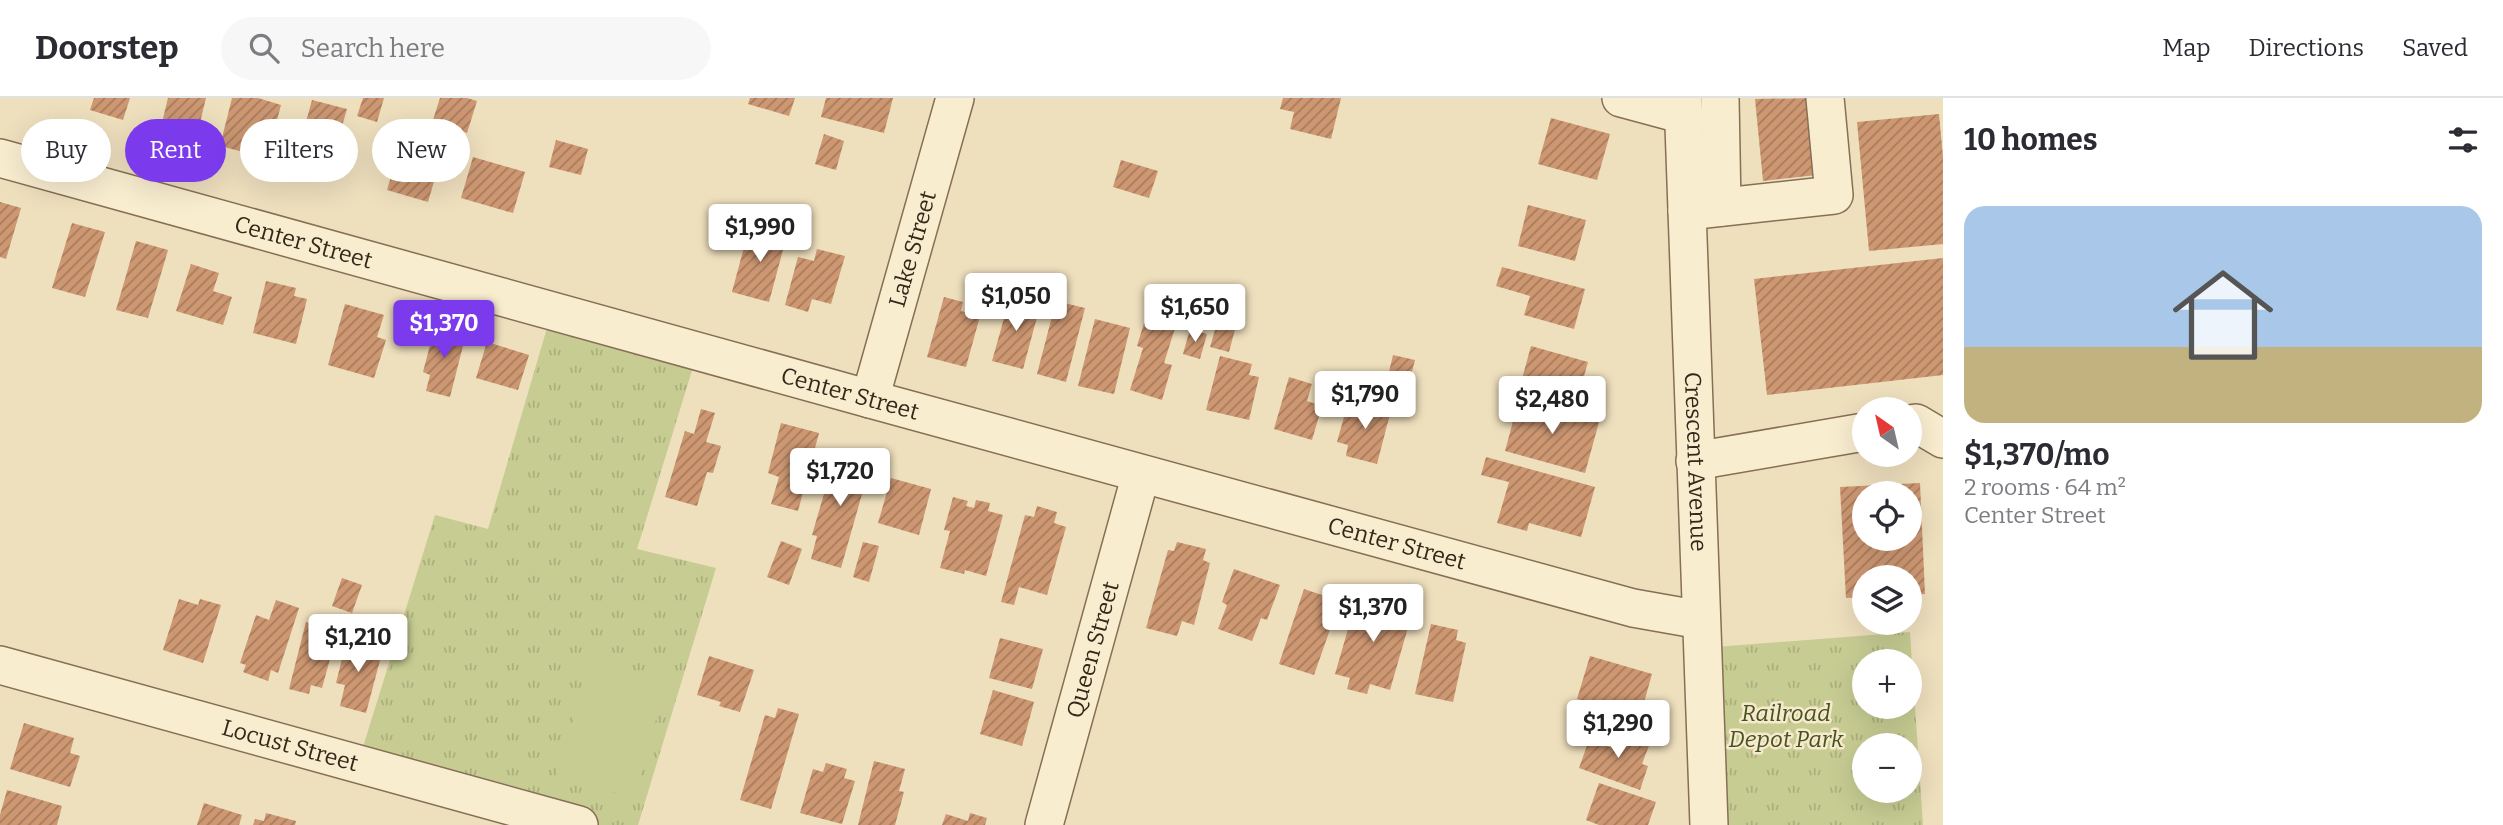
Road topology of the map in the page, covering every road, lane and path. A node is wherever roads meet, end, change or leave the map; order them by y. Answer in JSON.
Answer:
{"nodes":[{"id":1,"x":954,"y":98,"type":"edge"},
{"id":2,"x":1621,"y":98,"type":"edge"},
{"id":3,"x":1720,"y":98,"type":"edge"},
{"id":4,"x":1825,"y":98,"type":"edge"},
{"id":5,"x":1683,"y":107,"type":"edge"},
{"id":6,"x":0,"y":158,"type":"edge"},
{"id":7,"x":1704,"y":209,"type":"junction"},
{"id":8,"x":870,"y":399,"type":"junction"},
{"id":9,"x":1922,"y":426,"type":"edge"},
{"id":10,"x":1852,"y":434,"type":"edge"},
{"id":11,"x":1943,"y":439,"type":"edge"},
{"id":12,"x":1695,"y":461,"type":"junction"},
{"id":13,"x":1141,"y":474,"type":"junction"},
{"id":14,"x":1701,"y":620,"type":"junction"},
{"id":15,"x":0,"y":665,"type":"edge"},
{"id":16,"x":579,"y":825,"type":"edge"},
{"id":17,"x":1044,"y":825,"type":"edge"},
{"id":18,"x":1709,"y":825,"type":"edge"}],
"edges":[{"from":1,"to":8,"type":"street","name":"Lake Street"},
{"from":2,"to":5,"type":"street"},
{"from":3,"to":7,"type":"street"},
{"from":4,"to":7,"type":"street"},
{"from":5,"to":7,"type":"street","name":"Crescent Avenue"},
{"from":6,"to":8,"type":"street","name":"Center Street"},
{"from":7,"to":12,"type":"street","name":"Crescent Avenue"},
{"from":8,"to":13,"type":"street","name":"Center Street"},
{"from":9,"to":11,"type":"street"},
{"from":10,"to":12,"type":"street"},
{"from":12,"to":14,"type":"street","name":"Crescent Avenue"},
{"from":13,"to":14,"type":"street","name":"Center Street"},
{"from":13,"to":17,"type":"street","name":"Queen Street"},
{"from":14,"to":18,"type":"street","name":"Crescent Avenue"},
{"from":15,"to":16,"type":"street","name":"Locust Street"}]}
